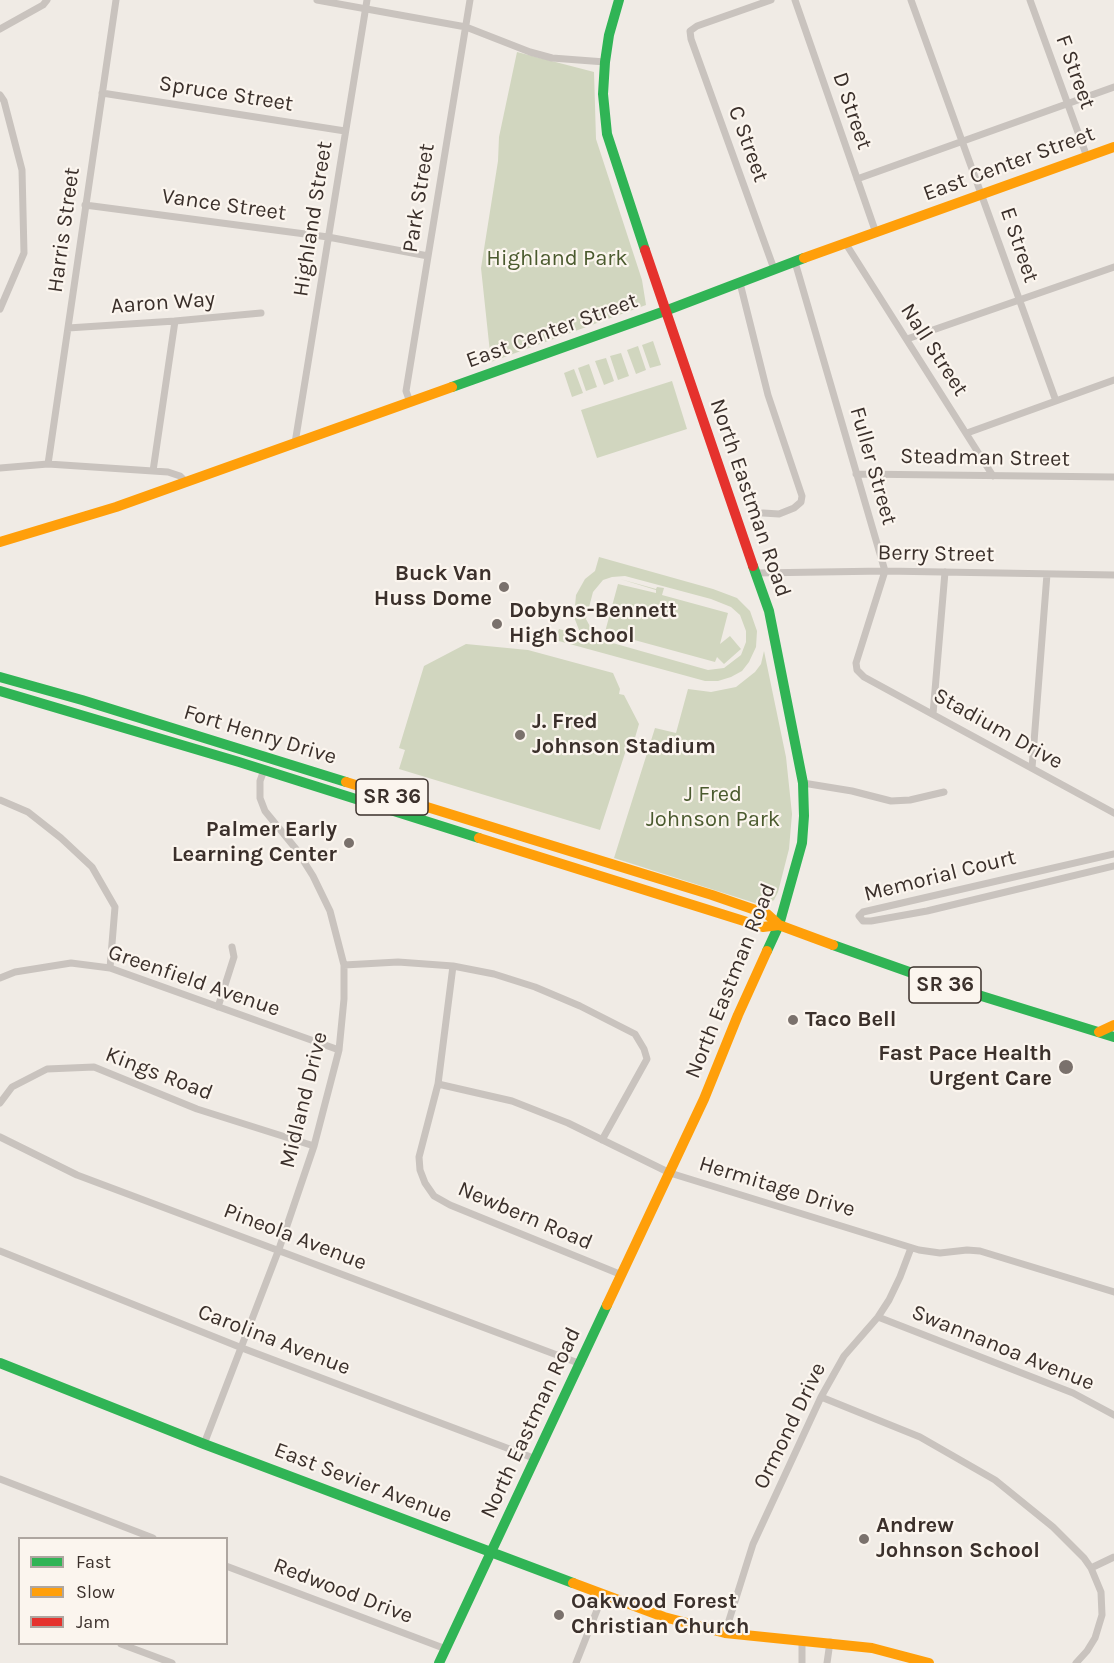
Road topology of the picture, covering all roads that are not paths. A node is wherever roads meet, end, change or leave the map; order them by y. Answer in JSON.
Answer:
{"nodes":[{"id":1,"x":47,"y":0,"type":"edge"},
{"id":2,"x":116,"y":0,"type":"edge"},
{"id":3,"x":317,"y":0,"type":"edge"},
{"id":4,"x":367,"y":0,"type":"edge"},
{"id":5,"x":470,"y":0,"type":"edge"},
{"id":6,"x":619,"y":0,"type":"edge"},
{"id":7,"x":771,"y":0,"type":"edge"},
{"id":8,"x":795,"y":0,"type":"edge"},
{"id":9,"x":912,"y":0,"type":"edge"},
{"id":10,"x":1030,"y":0,"type":"edge"},
{"id":11,"x":366,"y":8,"type":"junction"},
{"id":12,"x":466,"y":27,"type":"junction"},
{"id":13,"x":0,"y":29,"type":"edge"},
{"id":14,"x":604,"y":62,"type":"junction"},
{"id":15,"x":1114,"y":87,"type":"edge"},
{"id":16,"x":102,"y":93,"type":"junction"},
{"id":17,"x":0,"y":95,"type":"edge"},
{"id":18,"x":1067,"y":103,"type":"junction"},
{"id":19,"x":345,"y":131,"type":"junction"},
{"id":20,"x":963,"y":142,"type":"junction"},
{"id":21,"x":1114,"y":147,"type":"edge"},
{"id":22,"x":1087,"y":157,"type":"junction"},
{"id":23,"x":857,"y":179,"type":"junction"},
{"id":24,"x":982,"y":194,"type":"junction"},
{"id":25,"x":85,"y":205,"type":"junction"},
{"id":26,"x":876,"y":233,"type":"junction"},
{"id":27,"x":328,"y":237,"type":"junction"},
{"id":28,"x":846,"y":244,"type":"junction"},
{"id":29,"x":428,"y":256,"type":"junction"},
{"id":30,"x":795,"y":262,"type":"junction"},
{"id":31,"x":1114,"y":267,"type":"edge"},
{"id":32,"x":774,"y":269,"type":"junction"},
{"id":33,"x":740,"y":282,"type":"junction"},
{"id":34,"x":1020,"y":301,"type":"junction"},
{"id":35,"x":0,"y":309,"type":"edge"},
{"id":36,"x":665,"y":311,"type":"junction"},
{"id":37,"x":261,"y":313,"type":"dead end"},
{"id":38,"x":175,"y":321,"type":"junction"},
{"id":39,"x":68,"y":328,"type":"junction"},
{"id":40,"x":907,"y":339,"type":"junction"},
{"id":41,"x":1114,"y":380,"type":"edge"},
{"id":42,"x":1056,"y":401,"type":"junction"},
{"id":43,"x":410,"y":402,"type":"junction"},
{"id":44,"x":967,"y":433,"type":"junction"},
{"id":45,"x":295,"y":443,"type":"junction"},
{"id":46,"x":48,"y":464,"type":"junction"},
{"id":47,"x":0,"y":468,"type":"edge"},
{"id":48,"x":153,"y":471,"type":"junction"},
{"id":49,"x":856,"y":474,"type":"junction"},
{"id":50,"x":993,"y":476,"type":"junction"},
{"id":51,"x":1114,"y":477,"type":"edge"},
{"id":52,"x":185,"y":481,"type":"junction"},
{"id":53,"x":763,"y":513,"type":"dead end"},
{"id":54,"x":0,"y":542,"type":"edge"},
{"id":55,"x":885,"y":571,"type":"junction"},
{"id":56,"x":945,"y":572,"type":"junction"},
{"id":57,"x":757,"y":573,"type":"junction"},
{"id":58,"x":1047,"y":574,"type":"junction"},
{"id":59,"x":1114,"y":575,"type":"edge"},
{"id":60,"x":0,"y":677,"type":"edge"},
{"id":61,"x":0,"y":691,"type":"edge"},
{"id":62,"x":933,"y":714,"type":"junction"},
{"id":63,"x":1032,"y":768,"type":"junction"},
{"id":64,"x":264,"y":770,"type":"junction"},
{"id":65,"x":803,"y":783,"type":"junction"},
{"id":66,"x":944,"y":792,"type":"dead end"},
{"id":67,"x":0,"y":800,"type":"edge"},
{"id":68,"x":1114,"y":813,"type":"edge"},
{"id":69,"x":1114,"y":854,"type":"edge"},
{"id":70,"x":1114,"y":866,"type":"edge"},
{"id":71,"x":956,"y":889,"type":"junction"},
{"id":72,"x":960,"y":903,"type":"junction"},
{"id":73,"x":779,"y":926,"type":"junction"},
{"id":74,"x":232,"y":947,"type":"dead end"},
{"id":75,"x":344,"y":965,"type":"junction"},
{"id":76,"x":453,"y":966,"type":"junction"},
{"id":77,"x":110,"y":968,"type":"junction"},
{"id":78,"x":0,"y":978,"type":"edge"},
{"id":79,"x":218,"y":1007,"type":"junction"},
{"id":80,"x":1114,"y":1025,"type":"edge"},
{"id":81,"x":1099,"y":1032,"type":"junction"},
{"id":82,"x":1114,"y":1037,"type":"edge"},
{"id":83,"x":339,"y":1050,"type":"junction"},
{"id":84,"x":438,"y":1084,"type":"junction"},
{"id":85,"x":0,"y":1103,"type":"edge"},
{"id":86,"x":0,"y":1137,"type":"edge"},
{"id":87,"x":602,"y":1140,"type":"junction"},
{"id":88,"x":314,"y":1146,"type":"junction"},
{"id":89,"x":670,"y":1173,"type":"junction"},
{"id":90,"x":911,"y":1248,"type":"junction"},
{"id":91,"x":279,"y":1249,"type":"junction"},
{"id":92,"x":0,"y":1251,"type":"edge"},
{"id":93,"x":622,"y":1275,"type":"junction"},
{"id":94,"x":1114,"y":1292,"type":"edge"},
{"id":95,"x":878,"y":1317,"type":"junction"},
{"id":96,"x":242,"y":1348,"type":"junction"},
{"id":97,"x":0,"y":1363,"type":"edge"},
{"id":98,"x":580,"y":1364,"type":"junction"},
{"id":99,"x":821,"y":1397,"type":"junction"},
{"id":100,"x":1114,"y":1415,"type":"edge"},
{"id":101,"x":204,"y":1444,"type":"junction"},
{"id":102,"x":536,"y":1459,"type":"junction"},
{"id":103,"x":0,"y":1479,"type":"edge"},
{"id":104,"x":148,"y":1537,"type":"edge"},
{"id":105,"x":492,"y":1552,"type":"junction"},
{"id":106,"x":1114,"y":1557,"type":"edge"},
{"id":107,"x":228,"y":1567,"type":"edge"},
{"id":108,"x":1091,"y":1568,"type":"junction"},
{"id":109,"x":603,"y":1595,"type":"junction"},
{"id":110,"x":725,"y":1633,"type":"junction"},
{"id":111,"x":802,"y":1641,"type":"junction"},
{"id":112,"x":830,"y":1642,"type":"junction"},
{"id":113,"x":124,"y":1645,"type":"edge"},
{"id":114,"x":446,"y":1649,"type":"junction"},
{"id":115,"x":172,"y":1663,"type":"edge"},
{"id":116,"x":440,"y":1663,"type":"edge"},
{"id":117,"x":576,"y":1663,"type":"edge"},
{"id":118,"x":802,"y":1663,"type":"edge"},
{"id":119,"x":827,"y":1663,"type":"edge"},
{"id":120,"x":929,"y":1663,"type":"edge"},
{"id":121,"x":1076,"y":1663,"type":"edge"}],
"edges":[{"from":1,"to":13,"type":"street"},
{"from":2,"to":16,"type":"street","name":"Harris Street"},
{"from":3,"to":11,"type":"street"},
{"from":4,"to":11,"type":"street","name":"Highland Street"},
{"from":5,"to":12,"type":"street","name":"Park Street"},
{"from":6,"to":14,"type":"main road","name":"North Eastman Road"},
{"from":7,"to":32,"type":"street","name":"C Street"},
{"from":8,"to":23,"type":"street","name":"D Street"},
{"from":9,"to":20,"type":"street","name":"E Street"},
{"from":10,"to":18,"type":"street","name":"F Street"},
{"from":11,"to":12,"type":"street"},
{"from":11,"to":19,"type":"street","name":"Highland Street"},
{"from":12,"to":14,"type":"street"},
{"from":12,"to":29,"type":"street","name":"Park Street"},
{"from":14,"to":36,"type":"main road","name":"North Eastman Road"},
{"from":15,"to":18,"type":"street"},
{"from":16,"to":19,"type":"street","name":"Spruce Street"},
{"from":16,"to":25,"type":"street","name":"Harris Street"},
{"from":17,"to":35,"type":"street"},
{"from":18,"to":20,"type":"street"},
{"from":18,"to":22,"type":"street","name":"F Street"},
{"from":19,"to":27,"type":"street","name":"Highland Street"},
{"from":20,"to":23,"type":"street"},
{"from":20,"to":24,"type":"street","name":"E Street"},
{"from":21,"to":22,"type":"main road","name":"East Center Street"},
{"from":22,"to":24,"type":"main road","name":"East Center Street"},
{"from":23,"to":26,"type":"street","name":"D Street"},
{"from":24,"to":26,"type":"main road","name":"East Center Street"},
{"from":24,"to":34,"type":"street","name":"E Street"},
{"from":25,"to":27,"type":"street","name":"Vance Street"},
{"from":25,"to":39,"type":"street","name":"Harris Street"},
{"from":26,"to":28,"type":"main road","name":"East Center Street"},
{"from":27,"to":29,"type":"street","name":"Vance Street"},
{"from":27,"to":45,"type":"street","name":"Highland Street"},
{"from":28,"to":30,"type":"main road","name":"East Center Street"},
{"from":28,"to":40,"type":"street","name":"Nall Street"},
{"from":29,"to":43,"type":"street","name":"Park Street"},
{"from":30,"to":32,"type":"main road","name":"East Center Street"},
{"from":30,"to":49,"type":"street","name":"Fuller Street"},
{"from":31,"to":34,"type":"street"},
{"from":32,"to":33,"type":"main road","name":"East Center Street"},
{"from":33,"to":36,"type":"main road","name":"East Center Street"},
{"from":33,"to":53,"type":"street"},
{"from":34,"to":40,"type":"street"},
{"from":34,"to":42,"type":"street","name":"E Street"},
{"from":36,"to":43,"type":"main road","name":"East Center Street"},
{"from":36,"to":57,"type":"main road","name":"North Eastman Road"},
{"from":37,"to":38,"type":"street","name":"Aaron Way"},
{"from":38,"to":39,"type":"street","name":"Aaron Way"},
{"from":38,"to":48,"type":"street"},
{"from":39,"to":46,"type":"street","name":"Harris Street"},
{"from":40,"to":44,"type":"street","name":"Nall Street"},
{"from":41,"to":42,"type":"street"},
{"from":42,"to":44,"type":"street"},
{"from":43,"to":45,"type":"main road","name":"East Center Street"},
{"from":44,"to":50,"type":"street","name":"Nall Street"},
{"from":45,"to":52,"type":"main road","name":"East Center Street"},
{"from":46,"to":47,"type":"street"},
{"from":46,"to":48,"type":"street"},
{"from":48,"to":52,"type":"street"},
{"from":49,"to":50,"type":"street","name":"Steadman Street"},
{"from":49,"to":55,"type":"street","name":"Fuller Street"},
{"from":50,"to":51,"type":"street","name":"Steadman Street"},
{"from":52,"to":54,"type":"main road","name":"East Center Street"},
{"from":55,"to":56,"type":"street","name":"Berry Street"},
{"from":55,"to":57,"type":"street","name":"Berry Street"},
{"from":55,"to":62,"type":"street","name":"Stadium Drive"},
{"from":56,"to":58,"type":"street","name":"Berry Street"},
{"from":56,"to":62,"type":"street"},
{"from":57,"to":65,"type":"main road","name":"North Eastman Road"},
{"from":58,"to":59,"type":"street","name":"Berry Street"},
{"from":58,"to":63,"type":"street"},
{"from":60,"to":73,"type":"main road","name":"Fort Henry Drive","number":"SR 36"},
{"from":61,"to":64,"type":"main road","name":"Fort Henry Drive","number":"SR 36"},
{"from":62,"to":63,"type":"street","name":"Stadium Drive"},
{"from":63,"to":68,"type":"street","name":"Stadium Drive"},
{"from":64,"to":73,"type":"main road","name":"Fort Henry Drive","number":"SR 36"},
{"from":64,"to":75,"type":"street","name":"Midland Drive"},
{"from":65,"to":66,"type":"street"},
{"from":65,"to":73,"type":"main road","name":"North Eastman Road"},
{"from":67,"to":77,"type":"street"},
{"from":69,"to":71,"type":"street","name":"Memorial Court"},
{"from":70,"to":72,"type":"street","name":"Memorial Court"},
{"from":71,"to":72,"type":"street"},
{"from":71,"to":72,"type":"street","name":"Memorial Court"},
{"from":73,"to":81,"type":"main road","name":"Fort Henry Drive","number":"SR 36"},
{"from":73,"to":89,"type":"main road","name":"North Eastman Road"},
{"from":74,"to":79,"type":"street"},
{"from":75,"to":76,"type":"street"},
{"from":75,"to":83,"type":"street","name":"Midland Drive"},
{"from":76,"to":84,"type":"street","name":"Newbern Road"},
{"from":76,"to":87,"type":"street"},
{"from":77,"to":78,"type":"street","name":"Greenfield Avenue"},
{"from":77,"to":79,"type":"street","name":"Greenfield Avenue"},
{"from":79,"to":83,"type":"street","name":"Greenfield Avenue"},
{"from":80,"to":81,"type":"main road"},
{"from":81,"to":82,"type":"main road","name":"Fort Henry Drive","number":"SR 36"},
{"from":83,"to":88,"type":"street","name":"Midland Drive"},
{"from":84,"to":87,"type":"street","name":"Hermitage Drive"},
{"from":84,"to":93,"type":"street","name":"Newbern Road"},
{"from":85,"to":88,"type":"street","name":"Kings Road"},
{"from":86,"to":91,"type":"street","name":"Pineola Avenue"},
{"from":87,"to":89,"type":"street","name":"Hermitage Drive"},
{"from":88,"to":91,"type":"street","name":"Midland Drive"},
{"from":89,"to":90,"type":"street","name":"Hermitage Drive"},
{"from":89,"to":93,"type":"main road","name":"North Eastman Road"},
{"from":90,"to":94,"type":"street","name":"Hermitage Drive"},
{"from":90,"to":95,"type":"street","name":"Ormond Drive"},
{"from":91,"to":96,"type":"street","name":"Midland Drive"},
{"from":91,"to":98,"type":"street","name":"Pineola Avenue"},
{"from":92,"to":96,"type":"street","name":"Carolina Avenue"},
{"from":93,"to":98,"type":"main road","name":"North Eastman Road"},
{"from":95,"to":99,"type":"street","name":"Ormond Drive"},
{"from":95,"to":100,"type":"street","name":"Swannanoa Avenue"},
{"from":96,"to":101,"type":"street","name":"Midland Drive"},
{"from":96,"to":102,"type":"street","name":"Carolina Avenue"},
{"from":97,"to":101,"type":"main road","name":"East Sevier Avenue"},
{"from":98,"to":102,"type":"main road","name":"North Eastman Road"},
{"from":99,"to":108,"type":"street"},
{"from":99,"to":110,"type":"street","name":"Ormond Drive"},
{"from":101,"to":105,"type":"main road","name":"East Sevier Avenue"},
{"from":102,"to":105,"type":"main road","name":"North Eastman Road"},
{"from":103,"to":104,"type":"street"},
{"from":105,"to":109,"type":"main road","name":"East Sevier Avenue"},
{"from":105,"to":114,"type":"main road","name":"North Eastman Road"},
{"from":106,"to":108,"type":"street"},
{"from":107,"to":114,"type":"street","name":"Redwood Drive"},
{"from":108,"to":121,"type":"street"},
{"from":109,"to":110,"type":"main road","name":"East Sevier Avenue"},
{"from":109,"to":117,"type":"street"},
{"from":110,"to":111,"type":"main road","name":"East Sevier Avenue"},
{"from":111,"to":112,"type":"main road","name":"East Sevier Avenue"},
{"from":111,"to":118,"type":"street"},
{"from":112,"to":119,"type":"street"},
{"from":112,"to":120,"type":"main road","name":"East Sevier Avenue"},
{"from":113,"to":115,"type":"street"},
{"from":114,"to":116,"type":"main road","name":"North Eastman Road"}]}
